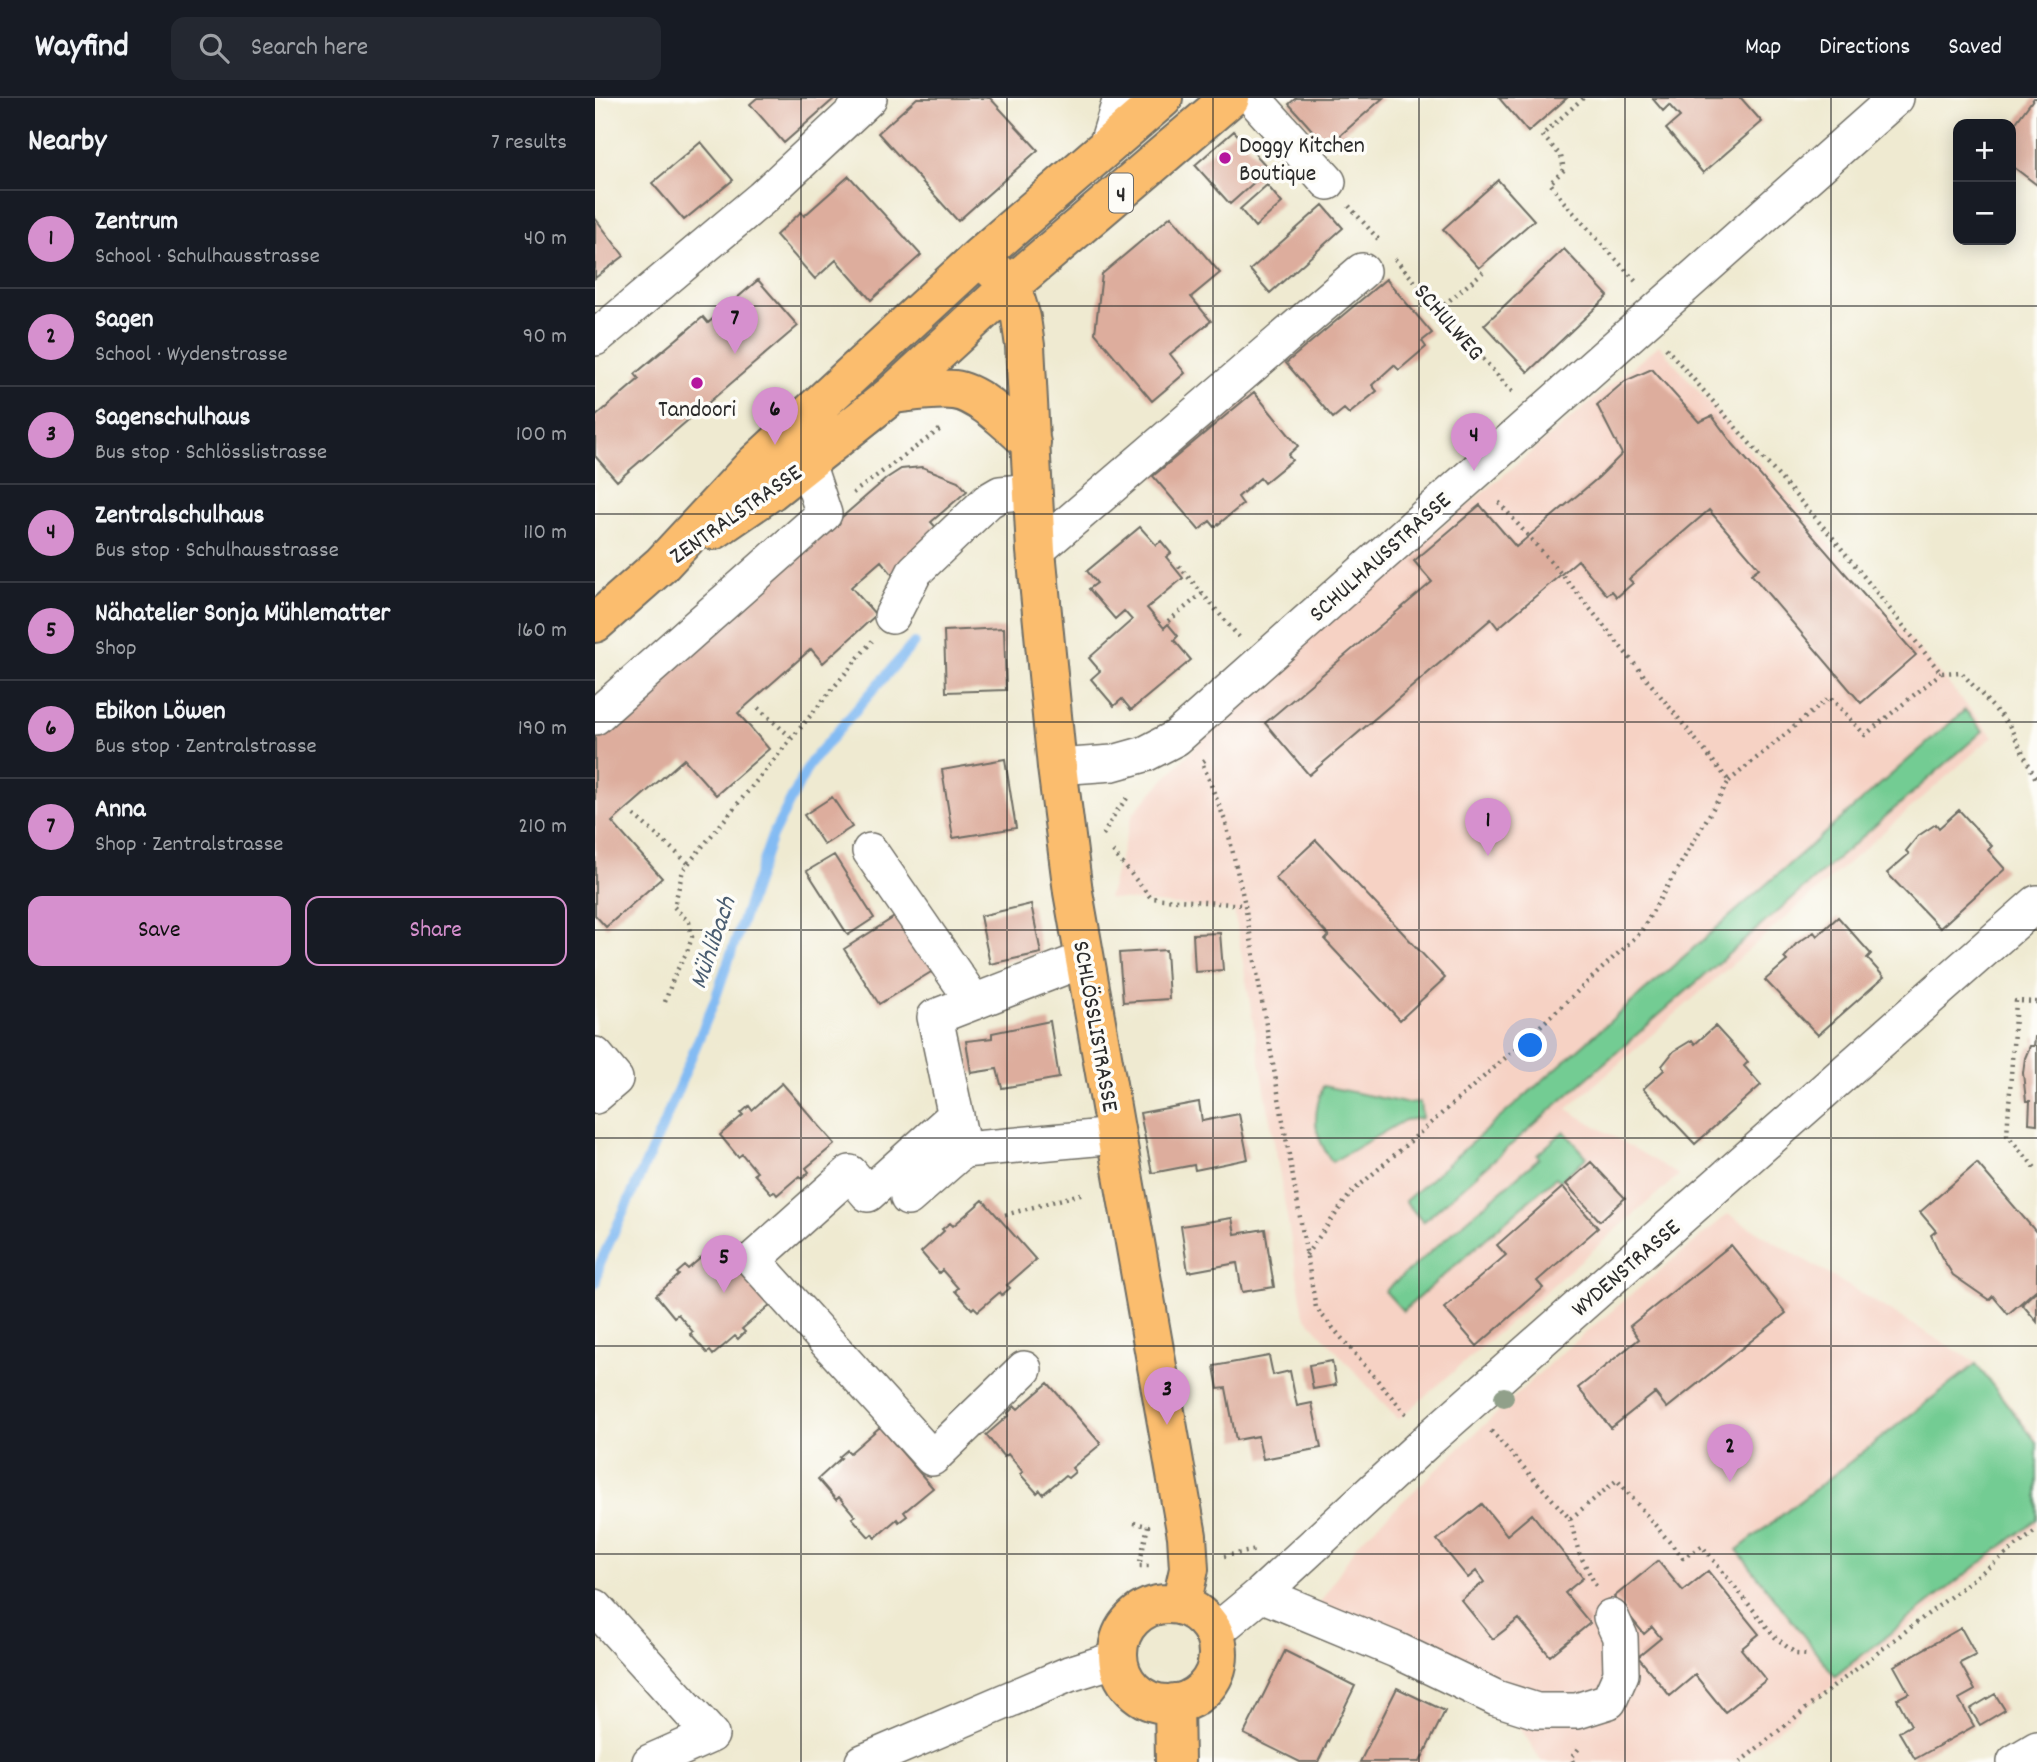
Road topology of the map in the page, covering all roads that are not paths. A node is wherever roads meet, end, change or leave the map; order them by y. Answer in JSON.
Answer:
{"nodes":[{"id":1,"x":869,"y":98,"type":"edge"},
{"id":2,"x":1121,"y":98,"type":"edge"},
{"id":3,"x":1163,"y":98,"type":"edge"},
{"id":4,"x":1230,"y":98,"type":"edge"},
{"id":5,"x":1253,"y":98,"type":"edge"},
{"id":6,"x":1896,"y":98,"type":"edge"},
{"id":7,"x":1106,"y":147,"type":"junction"},
{"id":8,"x":1336,"y":191,"type":"road end"},
{"id":9,"x":979,"y":257,"type":"junction"},
{"id":10,"x":1362,"y":271,"type":"dead end"},
{"id":11,"x":1011,"y":285,"type":"junction"},
{"id":12,"x":595,"y":338,"type":"edge"},
{"id":13,"x":893,"y":394,"type":"junction"},
{"id":14,"x":1031,"y":443,"type":"junction"},
{"id":15,"x":807,"y":463,"type":"junction"},
{"id":16,"x":1033,"y":491,"type":"junction"},
{"id":17,"x":1036,"y":551,"type":"junction"},
{"id":18,"x":662,"y":565,"type":"junction"},
{"id":19,"x":893,"y":616,"type":"road end"},
{"id":20,"x":595,"y":623,"type":"edge"},
{"id":21,"x":595,"y":717,"type":"edge"},
{"id":22,"x":1057,"y":767,"type":"junction"},
{"id":23,"x":870,"y":851,"type":"dead end"},
{"id":24,"x":2037,"y":903,"type":"edge"},
{"id":25,"x":1085,"y":959,"type":"junction"},
{"id":26,"x":974,"y":1002,"type":"junction"},
{"id":27,"x":595,"y":1055,"type":"edge"},
{"id":28,"x":595,"y":1096,"type":"edge"},
{"id":29,"x":956,"y":1115,"type":"junction"},
{"id":30,"x":1116,"y":1136,"type":"junction"},
{"id":31,"x":963,"y":1150,"type":"junction"},
{"id":32,"x":908,"y":1198,"type":"dead end"},
{"id":33,"x":1024,"y":1369,"type":"dead end"},
{"id":34,"x":1261,"y":1594,"type":"junction"},
{"id":35,"x":1181,"y":1605,"type":"junction"},
{"id":36,"x":595,"y":1607,"type":"edge"},
{"id":37,"x":1611,"y":1617,"type":"road end"},
{"id":38,"x":1214,"y":1633,"type":"junction"},
{"id":39,"x":1118,"y":1659,"type":"junction"},
{"id":40,"x":1174,"y":1703,"type":"junction"},
{"id":41,"x":2037,"y":1749,"type":"edge"},
{"id":42,"x":650,"y":1762,"type":"edge"},
{"id":43,"x":863,"y":1762,"type":"edge"},
{"id":44,"x":1175,"y":1762,"type":"edge"},
{"id":45,"x":2015,"y":1762,"type":"edge"}],
"edges":[{"from":1,"to":12,"type":"street"},
{"from":2,"to":7,"type":"street"},
{"from":3,"to":7,"type":"main road","name":"ZENTRALSTRASSE","number":"4"},
{"from":4,"to":11,"type":"main road","name":"ZENTRALSTRASSE","number":"4"},
{"from":5,"to":8,"type":"street"},
{"from":6,"to":22,"type":"street","name":"SCHULHAUSSTRASSE"},
{"from":7,"to":9,"type":"main road","name":"ZENTRALSTRASSE","number":"4"},
{"from":9,"to":11,"type":"main road"},
{"from":9,"to":18,"type":"main road","name":"ZENTRALSTRASSE","number":"4"},
{"from":10,"to":17,"type":"street"},
{"from":11,"to":13,"type":"main road","name":"ZENTRALSTRASSE","number":"4"},
{"from":11,"to":14,"type":"main road","name":"SCHLÖSSLISTRASSE"},
{"from":13,"to":14,"type":"main road"},
{"from":13,"to":15,"type":"main road","name":"ZENTRALSTRASSE","number":"4"},
{"from":14,"to":16,"type":"main road","name":"SCHLÖSSLISTRASSE"},
{"from":15,"to":18,"type":"main road","name":"ZENTRALSTRASSE","number":"4"},
{"from":15,"to":21,"type":"street"},
{"from":16,"to":17,"type":"main road","name":"SCHLÖSSLISTRASSE"},
{"from":16,"to":19,"type":"street"},
{"from":17,"to":22,"type":"main road","name":"SCHLÖSSLISTRASSE"},
{"from":18,"to":20,"type":"main road","number":"4"},
{"from":22,"to":25,"type":"main road","name":"SCHLÖSSLISTRASSE"},
{"from":23,"to":26,"type":"street"},
{"from":24,"to":34,"type":"street","name":"WYDENSTRASSE"},
{"from":25,"to":26,"type":"street"},
{"from":25,"to":30,"type":"main road","name":"SCHLÖSSLISTRASSE"},
{"from":26,"to":29,"type":"street"},
{"from":27,"to":28,"type":"street"},
{"from":29,"to":31,"type":"street"},
{"from":29,"to":33,"type":"street"},
{"from":30,"to":31,"type":"street"},
{"from":30,"to":35,"type":"main road","name":"SCHLÖSSLISTRASSE"},
{"from":31,"to":32,"type":"street"},
{"from":34,"to":37,"type":"street"},
{"from":34,"to":38,"type":"street","name":"WYDENSTRASSE"},
{"from":35,"to":38,"type":"main road"},
{"from":35,"to":39,"type":"main road"},
{"from":36,"to":42,"type":"street"},
{"from":38,"to":40,"type":"main road"},
{"from":39,"to":40,"type":"main road"},
{"from":39,"to":43,"type":"street"},
{"from":40,"to":44,"type":"main road"},
{"from":41,"to":45,"type":"street"}]}
